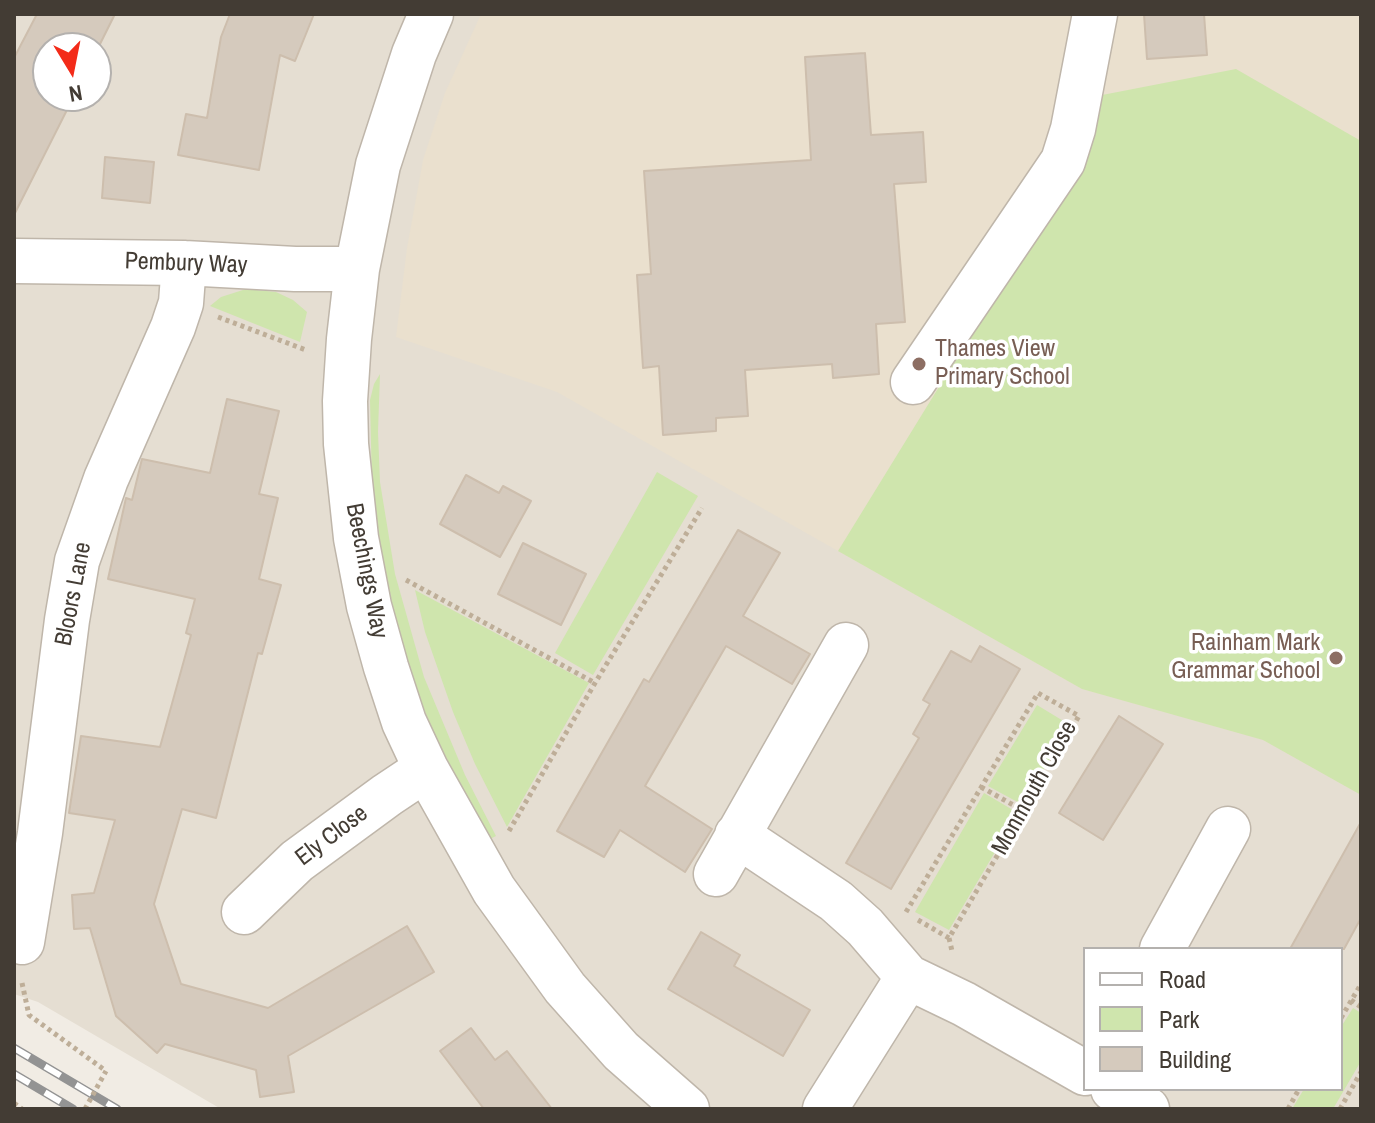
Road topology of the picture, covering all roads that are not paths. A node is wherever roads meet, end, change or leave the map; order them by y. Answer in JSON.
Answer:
{"nodes":[{"id":1,"x":431,"y":14,"type":"edge"},
{"id":2,"x":1095,"y":14,"type":"edge"},
{"id":3,"x":14,"y":261,"type":"edge"},
{"id":4,"x":357,"y":269,"type":"junction"},
{"id":5,"x":182,"y":283,"type":"junction"},
{"id":6,"x":913,"y":382,"type":"dead end"},
{"id":7,"x":846,"y":645,"type":"dead end"},
{"id":8,"x":426,"y":769,"type":"junction"},
{"id":9,"x":1228,"y":829,"type":"dead end"},
{"id":10,"x":737,"y":835,"type":"junction"},
{"id":11,"x":716,"y":874,"type":"dead end"},
{"id":12,"x":244,"y":912,"type":"dead end"},
{"id":13,"x":22,"y":942,"type":"dead end"},
{"id":14,"x":1163,"y":947,"type":"edge"},
{"id":15,"x":908,"y":977,"type":"junction"},
{"id":16,"x":1083,"y":1072,"type":"edge"},
{"id":17,"x":1116,"y":1091,"type":"edge"},
{"id":18,"x":687,"y":1109,"type":"edge"},
{"id":19,"x":825,"y":1109,"type":"edge"},
{"id":20,"x":1147,"y":1109,"type":"edge"}],
"edges":[{"from":1,"to":4,"type":"street"},
{"from":2,"to":6,"type":"street"},
{"from":3,"to":5,"type":"street","name":"Pembury Way"},
{"from":4,"to":5,"type":"street","name":"Pembury Way"},
{"from":4,"to":8,"type":"street","name":"Beechings Way"},
{"from":5,"to":13,"type":"street","name":"Bloors Lane"},
{"from":7,"to":10,"type":"street"},
{"from":8,"to":12,"type":"street","name":"Ely Close"},
{"from":8,"to":18,"type":"street","name":"Beechings Way"},
{"from":9,"to":14,"type":"street"},
{"from":10,"to":11,"type":"street"},
{"from":10,"to":15,"type":"street"},
{"from":15,"to":16,"type":"street"},
{"from":15,"to":19,"type":"street"},
{"from":17,"to":20,"type":"street"}]}
